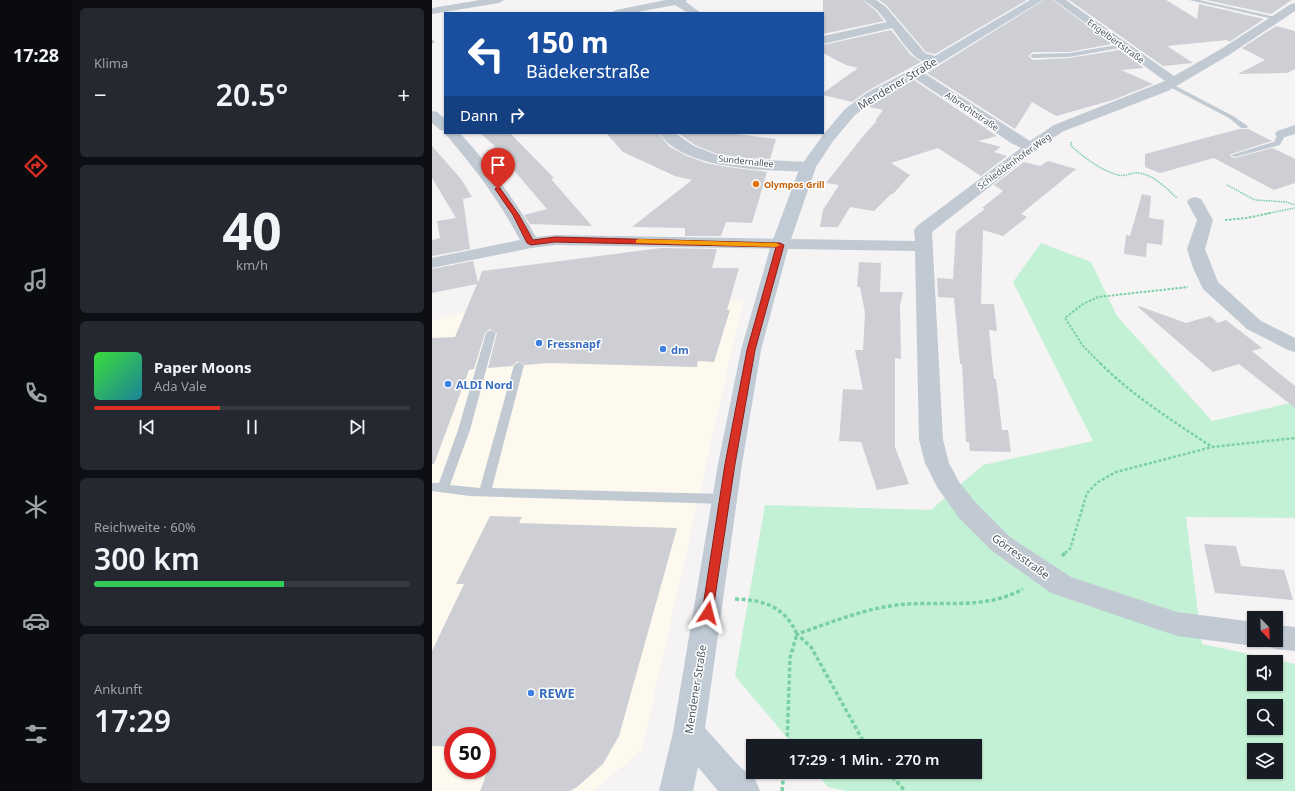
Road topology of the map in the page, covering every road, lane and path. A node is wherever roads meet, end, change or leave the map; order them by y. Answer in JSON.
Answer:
{"nodes":[{"id":1,"x":869,"y":0,"type":"edge"},
{"id":2,"x":1038,"y":0,"type":"edge"},
{"id":3,"x":1059,"y":0,"type":"edge"},
{"id":4,"x":1192,"y":0,"type":"edge"},
{"id":5,"x":679,"y":1,"type":"edge"},
{"id":6,"x":494,"y":3,"type":"edge"},
{"id":7,"x":1295,"y":6,"type":"edge"},
{"id":8,"x":432,"y":12,"type":"edge"},
{"id":9,"x":621,"y":12,"type":"edge"},
{"id":10,"x":695,"y":12,"type":"edge"},
{"id":11,"x":1277,"y":18,"type":"junction"},
{"id":12,"x":895,"y":24,"type":"junction"},
{"id":13,"x":824,"y":40,"type":"edge"},
{"id":14,"x":1123,"y":46,"type":"junction"},
{"id":15,"x":1033,"y":56,"type":"dead end"},
{"id":16,"x":934,"y":60,"type":"junction"},
{"id":17,"x":915,"y":72,"type":"junction"},
{"id":18,"x":1171,"y":83,"type":"junction"},
{"id":19,"x":432,"y":115,"type":"edge"},
{"id":20,"x":444,"y":125,"type":"edge"},
{"id":21,"x":1244,"y":126,"type":"dead end"},
{"id":22,"x":1059,"y":128,"type":"junction"},
{"id":23,"x":1288,"y":131,"type":"edge"},
{"id":24,"x":453,"y":134,"type":"edge"},
{"id":25,"x":667,"y":134,"type":"edge"},
{"id":26,"x":1030,"y":147,"type":"junction"},
{"id":27,"x":1235,"y":156,"type":"dead end"},
{"id":28,"x":808,"y":167,"type":"junction"},
{"id":29,"x":1227,"y":186,"type":"dead end"},
{"id":30,"x":1195,"y":202,"type":"joint"},
{"id":31,"x":1295,"y":206,"type":"edge"},
{"id":32,"x":1204,"y":220,"type":"junction"},
{"id":33,"x":531,"y":243,"type":"junction"},
{"id":34,"x":780,"y":245,"type":"junction"},
{"id":35,"x":924,"y":246,"type":"junction"},
{"id":36,"x":432,"y":263,"type":"edge"},
{"id":37,"x":1210,"y":285,"type":"junction"},
{"id":38,"x":491,"y":333,"type":"dead end"},
{"id":39,"x":1295,"y":346,"type":"edge"},
{"id":40,"x":519,"y":365,"type":"dead end"},
{"id":41,"x":1295,"y":438,"type":"edge"},
{"id":42,"x":1212,"y":447,"type":"junction"},
{"id":43,"x":438,"y":487,"type":"edge"},
{"id":44,"x":485,"y":492,"type":"junction"},
{"id":45,"x":724,"y":499,"type":"junction"},
{"id":46,"x":1044,"y":573,"type":"junction"},
{"id":47,"x":710,"y":599,"type":"junction"},
{"id":48,"x":1247,"y":633,"type":"edge"},
{"id":49,"x":797,"y":634,"type":"junction"},
{"id":50,"x":1283,"y":638,"type":"edge"},
{"id":51,"x":1295,"y":639,"type":"edge"},
{"id":52,"x":689,"y":732,"type":"junction"},
{"id":53,"x":787,"y":739,"type":"edge"},
{"id":54,"x":862,"y":739,"type":"edge"},
{"id":55,"x":783,"y":779,"type":"edge"},
{"id":56,"x":894,"y":779,"type":"edge"},
{"id":57,"x":676,"y":791,"type":"edge"},
{"id":58,"x":743,"y":791,"type":"edge"},
{"id":59,"x":782,"y":791,"type":"edge"},
{"id":60,"x":905,"y":791,"type":"edge"}],
"edges":[{"from":1,"to":12,"type":"street"},
{"from":2,"to":16,"type":"main road","name":"Mendener Straße"},
{"from":3,"to":14,"type":"street","name":"Engelbertstraße"},
{"from":4,"to":11,"type":"lane"},
{"from":5,"to":9,"type":"street"},
{"from":5,"to":10,"type":"street"},
{"from":6,"to":8,"type":"street"},
{"from":7,"to":11,"type":"street","name":"Schleddenhofer Weg"},
{"from":11,"to":18,"type":"street","name":"Schleddenhofer Weg"},
{"from":12,"to":13,"type":"street"},
{"from":12,"to":16,"type":"street"},
{"from":14,"to":15,"type":"lane"},
{"from":14,"to":18,"type":"street","name":"Engelbertstraße"},
{"from":16,"to":17,"type":"main road","name":"Mendener Straße"},
{"from":17,"to":26,"type":"street","name":"Albrechtstraße"},
{"from":17,"to":28,"type":"main road","name":"Mendener Straße"},
{"from":18,"to":21,"type":"lane"},
{"from":18,"to":22,"type":"street","name":"Schleddenhofer Weg"},
{"from":19,"to":20,"type":"street"},
{"from":22,"to":26,"type":"street","name":"Schleddenhofer Weg"},
{"from":22,"to":30,"type":"path"},
{"from":23,"to":27,"type":"lane"},
{"from":24,"to":33,"type":"street"},
{"from":25,"to":28,"type":"street","name":"Sundernallee"},
{"from":26,"to":35,"type":"street","name":"Schleddenhofer Weg"},
{"from":28,"to":34,"type":"main road","name":"Mendener Straße"},
{"from":29,"to":31,"type":"path"},
{"from":30,"to":32,"type":"street"},
{"from":31,"to":32,"type":"path"},
{"from":32,"to":37,"type":"street"},
{"from":33,"to":34,"type":"street"},
{"from":33,"to":36,"type":"street"},
{"from":34,"to":35,"type":"street"},
{"from":34,"to":45,"type":"main road","name":"Mendener Straße"},
{"from":35,"to":46,"type":"street","name":"Görresstraße"},
{"from":37,"to":39,"type":"street"},
{"from":37,"to":42,"type":"path"},
{"from":38,"to":43,"type":"lane"},
{"from":40,"to":44,"type":"lane"},
{"from":41,"to":42,"type":"path"},
{"from":42,"to":46,"type":"path"},
{"from":43,"to":44,"type":"lane"},
{"from":44,"to":45,"type":"lane"},
{"from":45,"to":47,"type":"main road","name":"Mendener Straße"},
{"from":46,"to":48,"type":"street","name":"Görresstraße"},
{"from":46,"to":49,"type":"path"},
{"from":47,"to":49,"type":"path"},
{"from":47,"to":52,"type":"main road","name":"Mendener Straße"},
{"from":49,"to":53,"type":"path"},
{"from":49,"to":54,"type":"path"},
{"from":50,"to":51,"type":"street"},
{"from":52,"to":57,"type":"main road","name":"Mendener Straße"},
{"from":52,"to":58,"type":"main road"},
{"from":55,"to":59,"type":"path"},
{"from":56,"to":60,"type":"path"}]}
